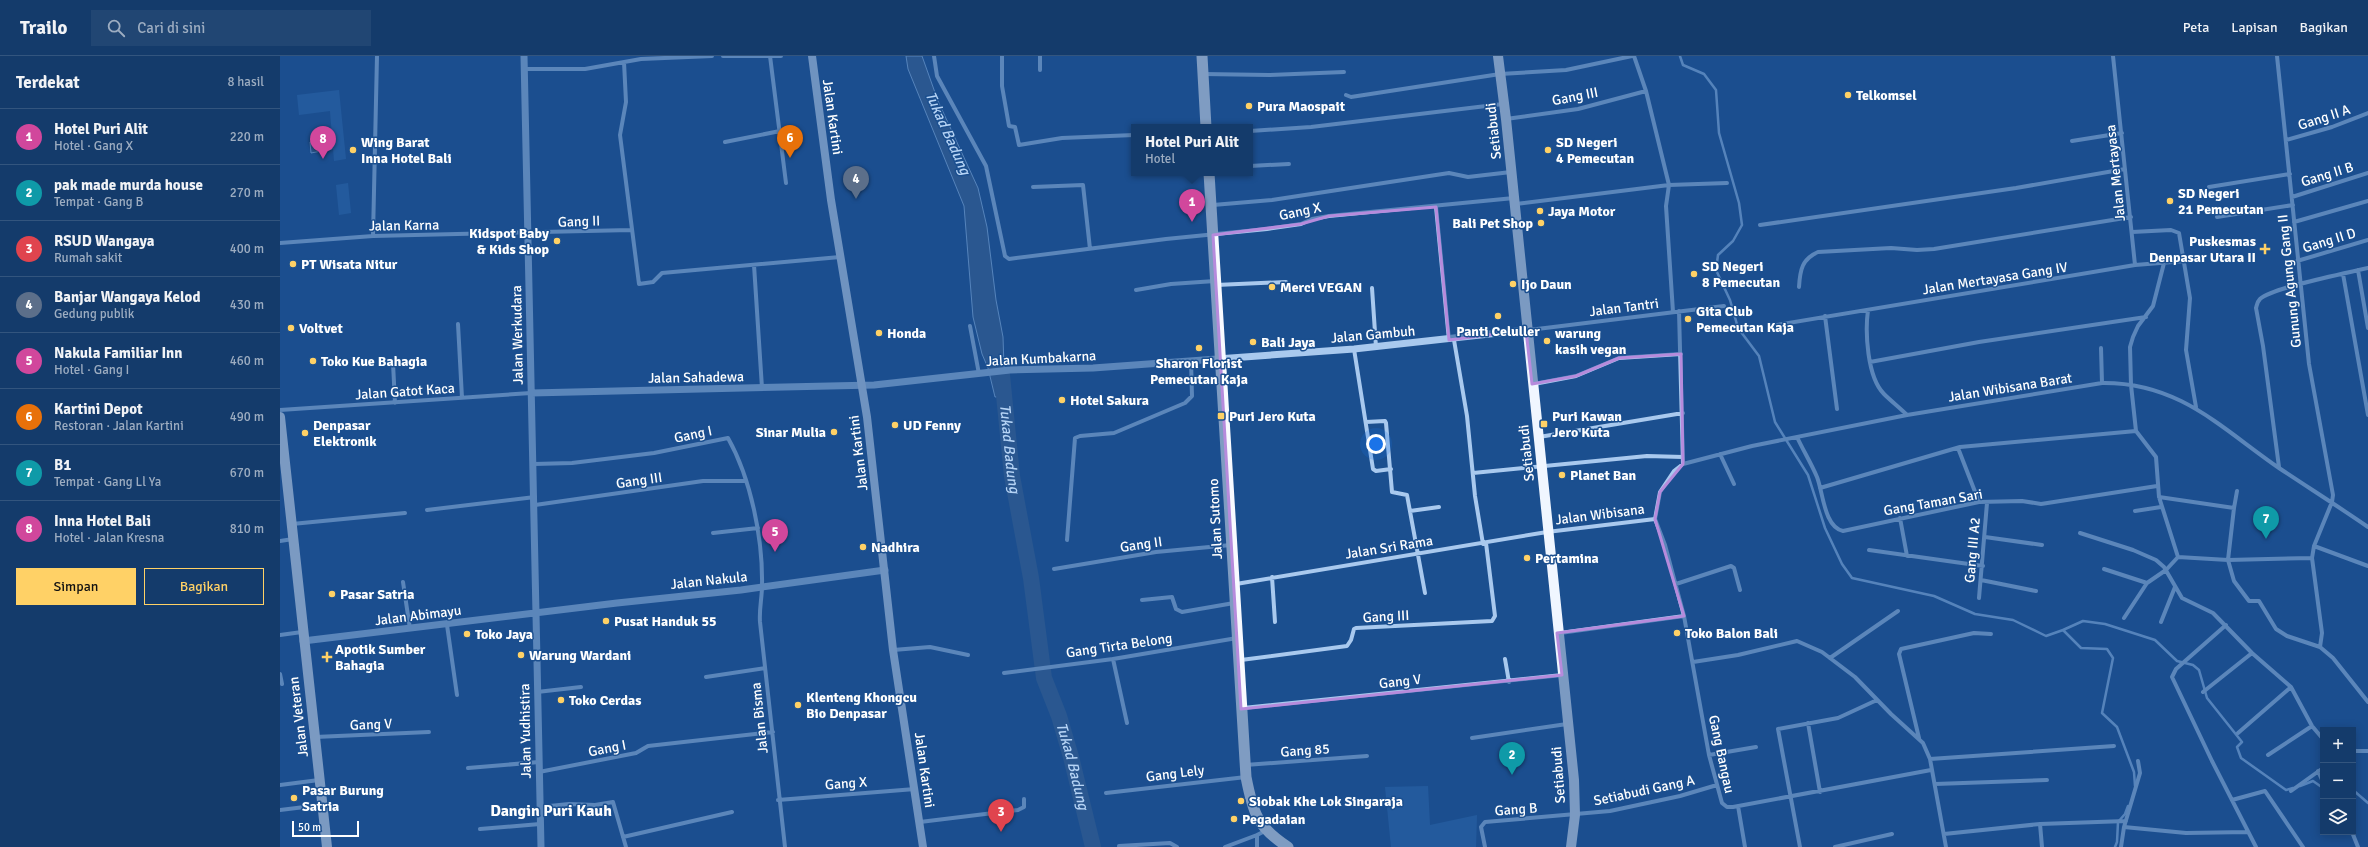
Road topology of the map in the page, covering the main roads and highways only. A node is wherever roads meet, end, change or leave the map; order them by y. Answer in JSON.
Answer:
{"nodes":[{"id":1,"x":812,"y":56,"type":"edge"},
{"id":2,"x":1202,"y":56,"type":"edge"},
{"id":3,"x":1498,"y":56,"type":"edge"},
{"id":4,"x":1206,"y":124,"type":"edge"},
{"id":5,"x":1209,"y":176,"type":"edge"},
{"id":6,"x":280,"y":417,"type":"edge"},
{"id":7,"x":283,"y":482,"type":"edge"},
{"id":8,"x":327,"y":847,"type":"edge"},
{"id":9,"x":923,"y":847,"type":"edge"},
{"id":10,"x":1288,"y":847,"type":"edge"},
{"id":11,"x":1571,"y":847,"type":"edge"}],
"edges":[{"from":1,"to":9,"type":"main road","name":"Jalan Kartini"},
{"from":2,"to":4,"type":"highway"},
{"from":3,"to":11,"type":"main road","name":"Setiabudi"},
{"from":5,"to":10,"type":"highway","name":"Jalan Sutomo"},
{"from":6,"to":7,"type":"main road","name":"Jalan Veteran"},
{"from":7,"to":8,"type":"main road","name":"Jalan Veteran"}]}
